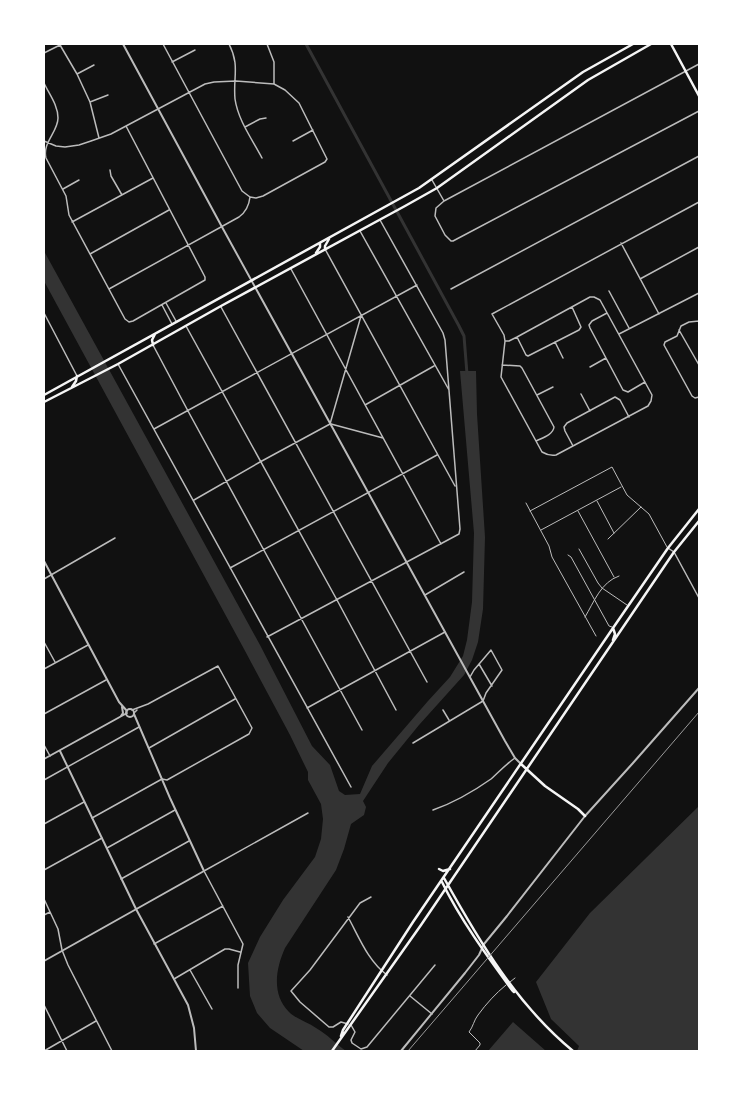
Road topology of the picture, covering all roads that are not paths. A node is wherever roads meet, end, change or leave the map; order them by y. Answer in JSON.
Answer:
{"nodes":[{"id":1,"x":61,"y":44,"type":"edge"},
{"id":2,"x":123,"y":44,"type":"edge"},
{"id":3,"x":163,"y":44,"type":"edge"},
{"id":4,"x":229,"y":44,"type":"edge"},
{"id":5,"x":267,"y":44,"type":"edge"},
{"id":6,"x":633,"y":44,"type":"edge"},
{"id":7,"x":651,"y":44,"type":"edge"},
{"id":8,"x":671,"y":44,"type":"edge"},
{"id":9,"x":195,"y":50,"type":"dead end"},
{"id":10,"x":44,"y":53,"type":"edge"},
{"id":11,"x":172,"y":62,"type":"junction"},
{"id":12,"x":699,"y":64,"type":"edge"},
{"id":13,"x":94,"y":65,"type":"dead end"},
{"id":14,"x":686,"y":72,"type":"junction"},
{"id":15,"x":77,"y":74,"type":"junction"},
{"id":16,"x":236,"y":81,"type":"junction"},
{"id":17,"x":44,"y":83,"type":"edge"},
{"id":18,"x":274,"y":84,"type":"junction"},
{"id":19,"x":188,"y":92,"type":"junction"},
{"id":20,"x":108,"y":95,"type":"dead end"},
{"id":21,"x":699,"y":96,"type":"edge"},
{"id":22,"x":90,"y":102,"type":"junction"},
{"id":23,"x":158,"y":108,"type":"junction"},
{"id":24,"x":699,"y":111,"type":"edge"},
{"id":25,"x":266,"y":118,"type":"dead end"},
{"id":26,"x":126,"y":126,"type":"junction"},
{"id":27,"x":245,"y":127,"type":"junction"},
{"id":28,"x":313,"y":130,"type":"junction"},
{"id":29,"x":99,"y":138,"type":"junction"},
{"id":30,"x":44,"y":141,"type":"edge"},
{"id":31,"x":292,"y":141,"type":"dead end"},
{"id":32,"x":48,"y":143,"type":"junction"},
{"id":33,"x":699,"y":156,"type":"edge"},
{"id":34,"x":262,"y":158,"type":"dead end"},
{"id":35,"x":110,"y":170,"type":"dead end"},
{"id":36,"x":154,"y":177,"type":"junction"},
{"id":37,"x":79,"y":180,"type":"dead end"},
{"id":38,"x":432,"y":180,"type":"junction"},
{"id":39,"x":437,"y":188,"type":"junction"},
{"id":40,"x":63,"y":189,"type":"junction"},
{"id":41,"x":122,"y":195,"type":"junction"},
{"id":42,"x":250,"y":198,"type":"junction"},
{"id":43,"x":444,"y":201,"type":"junction"},
{"id":44,"x":699,"y":202,"type":"edge"},
{"id":45,"x":170,"y":210,"type":"junction"},
{"id":46,"x":380,"y":220,"type":"junction"},
{"id":47,"x":72,"y":222,"type":"junction"},
{"id":48,"x":222,"y":227,"type":"junction"},
{"id":49,"x":360,"y":230,"type":"junction"},
{"id":50,"x":332,"y":237,"type":"junction"},
{"id":51,"x":320,"y":243,"type":"junction"},
{"id":52,"x":621,"y":243,"type":"junction"},
{"id":53,"x":188,"y":245,"type":"junction"},
{"id":54,"x":699,"y":247,"type":"edge"},
{"id":55,"x":325,"y":249,"type":"junction"},
{"id":56,"x":90,"y":254,"type":"junction"},
{"id":57,"x":315,"y":255,"type":"junction"},
{"id":58,"x":291,"y":269,"type":"junction"},
{"id":59,"x":640,"y":279,"type":"junction"},
{"id":60,"x":251,"y":280,"type":"junction"},
{"id":61,"x":417,"y":285,"type":"junction"},
{"id":62,"x":256,"y":288,"type":"junction"},
{"id":63,"x":108,"y":289,"type":"junction"},
{"id":64,"x":451,"y":289,"type":"dead end"},
{"id":65,"x":609,"y":291,"type":"dead end"},
{"id":66,"x":699,"y":293,"type":"edge"},
{"id":67,"x":396,"y":296,"type":"junction"},
{"id":68,"x":166,"y":303,"type":"junction"},
{"id":69,"x":162,"y":305,"type":"junction"},
{"id":70,"x":221,"y":306,"type":"junction"},
{"id":71,"x":572,"y":307,"type":"junction"},
{"id":72,"x":44,"y":313,"type":"edge"},
{"id":73,"x":607,"y":313,"type":"junction"},
{"id":74,"x":659,"y":314,"type":"junction"},
{"id":75,"x":361,"y":316,"type":"junction"},
{"id":76,"x":176,"y":322,"type":"junction"},
{"id":77,"x":699,"y":322,"type":"edge"},
{"id":78,"x":172,"y":324,"type":"junction"},
{"id":79,"x":186,"y":326,"type":"junction"},
{"id":80,"x":629,"y":328,"type":"junction"},
{"id":81,"x":679,"y":330,"type":"junction"},
{"id":82,"x":157,"y":332,"type":"junction"},
{"id":83,"x":326,"y":334,"type":"junction"},
{"id":84,"x":619,"y":334,"type":"junction"},
{"id":85,"x":517,"y":337,"type":"junction"},
{"id":86,"x":505,"y":341,"type":"junction"},
{"id":87,"x":555,"y":342,"type":"junction"},
{"id":88,"x":153,"y":345,"type":"junction"},
{"id":89,"x":292,"y":353,"type":"junction"},
{"id":90,"x":563,"y":358,"type":"dead end"},
{"id":91,"x":606,"y":358,"type":"junction"},
{"id":92,"x":118,"y":364,"type":"junction"},
{"id":93,"x":502,"y":365,"type":"junction"},
{"id":94,"x":699,"y":365,"type":"edge"},
{"id":95,"x":434,"y":366,"type":"junction"},
{"id":96,"x":590,"y":367,"type":"dead end"},
{"id":97,"x":346,"y":370,"type":"junction"},
{"id":98,"x":257,"y":372,"type":"junction"},
{"id":99,"x":77,"y":376,"type":"junction"},
{"id":100,"x":645,"y":382,"type":"junction"},
{"id":101,"x":400,"y":386,"type":"junction"},
{"id":102,"x":553,"y":387,"type":"dead end"},
{"id":103,"x":72,"y":388,"type":"junction"},
{"id":104,"x":448,"y":390,"type":"junction"},
{"id":105,"x":221,"y":392,"type":"junction"},
{"id":106,"x":44,"y":394,"type":"edge"},
{"id":107,"x":582,"y":394,"type":"dead end"},
{"id":108,"x":537,"y":395,"type":"junction"},
{"id":109,"x":699,"y":396,"type":"edge"},
{"id":110,"x":44,"y":402,"type":"edge"},
{"id":111,"x":365,"y":405,"type":"junction"},
{"id":112,"x":188,"y":411,"type":"junction"},
{"id":113,"x":590,"y":411,"type":"junction"},
{"id":114,"x":629,"y":417,"type":"junction"},
{"id":115,"x":330,"y":424,"type":"junction"},
{"id":116,"x":154,"y":429,"type":"junction"},
{"id":117,"x":383,"y":438,"type":"junction"},
{"id":118,"x":536,"y":441,"type":"junction"},
{"id":119,"x":296,"y":442,"type":"junction"},
{"id":120,"x":573,"y":446,"type":"junction"},
{"id":121,"x":438,"y":455,"type":"junction"},
{"id":122,"x":260,"y":462,"type":"junction"},
{"id":123,"x":403,"y":474,"type":"junction"},
{"id":124,"x":226,"y":482,"type":"junction"},
{"id":125,"x":622,"y":486,"type":"junction"},
{"id":126,"x":456,"y":488,"type":"junction"},
{"id":127,"x":368,"y":493,"type":"junction"},
{"id":128,"x":194,"y":500,"type":"junction"},
{"id":129,"x":597,"y":500,"type":"junction"},
{"id":130,"x":526,"y":503,"type":"dead end"},
{"id":131,"x":641,"y":506,"type":"junction"},
{"id":132,"x":699,"y":509,"type":"edge"},
{"id":133,"x":530,"y":511,"type":"junction"},
{"id":134,"x":577,"y":511,"type":"junction"},
{"id":135,"x":333,"y":512,"type":"junction"},
{"id":136,"x":699,"y":521,"type":"edge"},
{"id":137,"x":298,"y":530,"type":"junction"},
{"id":138,"x":541,"y":530,"type":"junction"},
{"id":139,"x":614,"y":533,"type":"junction"},
{"id":140,"x":115,"y":538,"type":"dead end"},
{"id":141,"x":608,"y":539,"type":"dead end"},
{"id":142,"x":440,"y":544,"type":"junction"},
{"id":143,"x":668,"y":548,"type":"junction"},
{"id":144,"x":579,"y":549,"type":"dead end"},
{"id":145,"x":264,"y":550,"type":"junction"},
{"id":146,"x":674,"y":552,"type":"junction"},
{"id":147,"x":568,"y":555,"type":"dead end"},
{"id":148,"x":44,"y":561,"type":"edge"},
{"id":149,"x":407,"y":563,"type":"junction"},
{"id":150,"x":230,"y":568,"type":"junction"},
{"id":151,"x":464,"y":572,"type":"dead end"},
{"id":152,"x":51,"y":574,"type":"junction"},
{"id":153,"x":619,"y":576,"type":"dead end"},
{"id":154,"x":614,"y":577,"type":"junction"},
{"id":155,"x":44,"y":579,"type":"edge"},
{"id":156,"x":371,"y":582,"type":"junction"},
{"id":157,"x":602,"y":588,"type":"junction"},
{"id":158,"x":425,"y":595,"type":"junction"},
{"id":159,"x":699,"y":598,"type":"edge"},
{"id":160,"x":337,"y":600,"type":"junction"},
{"id":161,"x":595,"y":601,"type":"junction"},
{"id":162,"x":628,"y":606,"type":"junction"},
{"id":163,"x":585,"y":617,"type":"junction"},
{"id":164,"x":302,"y":619,"type":"junction"},
{"id":165,"x":612,"y":628,"type":"junction"},
{"id":166,"x":445,"y":632,"type":"junction"},
{"id":167,"x":596,"y":636,"type":"dead end"},
{"id":168,"x":268,"y":637,"type":"junction"},
{"id":169,"x":44,"y":642,"type":"edge"},
{"id":170,"x":612,"y":642,"type":"junction"},
{"id":171,"x":89,"y":644,"type":"junction"},
{"id":172,"x":409,"y":651,"type":"junction"},
{"id":173,"x":55,"y":662,"type":"junction"},
{"id":174,"x":479,"y":664,"type":"junction"},
{"id":175,"x":44,"y":669,"type":"edge"},
{"id":176,"x":375,"y":670,"type":"junction"},
{"id":177,"x":470,"y":677,"type":"junction"},
{"id":178,"x":106,"y":680,"type":"junction"},
{"id":179,"x":427,"y":682,"type":"dead end"},
{"id":180,"x":492,"y":686,"type":"junction"},
{"id":181,"x":699,"y":688,"type":"edge"},
{"id":182,"x":340,"y":690,"type":"junction"},
{"id":183,"x":236,"y":698,"type":"junction"},
{"id":184,"x":483,"y":701,"type":"junction"},
{"id":185,"x":122,"y":706,"type":"junction"},
{"id":186,"x":139,"y":708,"type":"junction"},
{"id":187,"x":307,"y":708,"type":"junction"},
{"id":188,"x":396,"y":710,"type":"dead end"},
{"id":189,"x":443,"y":710,"type":"dead end"},
{"id":190,"x":129,"y":711,"type":"junction"},
{"id":191,"x":134,"y":713,"type":"junction"},
{"id":192,"x":44,"y":714,"type":"edge"},
{"id":193,"x":130,"y":716,"type":"junction"},
{"id":194,"x":121,"y":717,"type":"junction"},
{"id":195,"x":136,"y":720,"type":"junction"},
{"id":196,"x":449,"y":720,"type":"junction"},
{"id":197,"x":139,"y":727,"type":"junction"},
{"id":198,"x":362,"y":730,"type":"dead end"},
{"id":199,"x":413,"y":743,"type":"dead end"},
{"id":200,"x":44,"y":745,"type":"edge"},
{"id":201,"x":148,"y":748,"type":"junction"},
{"id":202,"x":60,"y":751,"type":"junction"},
{"id":203,"x":50,"y":756,"type":"junction"},
{"id":204,"x":515,"y":758,"type":"junction"},
{"id":205,"x":44,"y":759,"type":"edge"},
{"id":206,"x":521,"y":764,"type":"junction"},
{"id":207,"x":68,"y":767,"type":"junction"},
{"id":208,"x":526,"y":769,"type":"junction"},
{"id":209,"x":162,"y":779,"type":"junction"},
{"id":210,"x":44,"y":780,"type":"edge"},
{"id":211,"x":351,"y":787,"type":"dead end"},
{"id":212,"x":85,"y":802,"type":"junction"},
{"id":213,"x":176,"y":810,"type":"junction"},
{"id":214,"x":433,"y":810,"type":"dead end"},
{"id":215,"x":308,"y":813,"type":"dead end"},
{"id":216,"x":585,"y":816,"type":"junction"},
{"id":217,"x":92,"y":818,"type":"junction"},
{"id":218,"x":44,"y":824,"type":"edge"},
{"id":219,"x":102,"y":838,"type":"junction"},
{"id":220,"x":190,"y":841,"type":"junction"},
{"id":221,"x":107,"y":848,"type":"junction"},
{"id":222,"x":451,"y":868,"type":"junction"},
{"id":223,"x":439,"y":869,"type":"dead end"},
{"id":224,"x":44,"y":870,"type":"edge"},
{"id":225,"x":204,"y":871,"type":"junction"},
{"id":226,"x":444,"y":878,"type":"junction"},
{"id":227,"x":121,"y":879,"type":"junction"},
{"id":228,"x":442,"y":882,"type":"junction"},
{"id":229,"x":448,"y":886,"type":"junction"},
{"id":230,"x":446,"y":889,"type":"junction"},
{"id":231,"x":371,"y":898,"type":"dead end"},
{"id":232,"x":44,"y":899,"type":"edge"},
{"id":233,"x":223,"y":906,"type":"junction"},
{"id":234,"x":136,"y":909,"type":"junction"},
{"id":235,"x":50,"y":912,"type":"junction"},
{"id":236,"x":44,"y":916,"type":"edge"},
{"id":237,"x":348,"y":917,"type":"junction"},
{"id":238,"x":154,"y":944,"type":"junction"},
{"id":239,"x":62,"y":950,"type":"junction"},
{"id":240,"x":240,"y":952,"type":"junction"},
{"id":241,"x":44,"y":961,"type":"edge"},
{"id":242,"x":435,"y":965,"type":"dead end"},
{"id":243,"x":190,"y":970,"type":"junction"},
{"id":244,"x":382,"y":971,"type":"junction"},
{"id":245,"x":386,"y":975,"type":"junction"},
{"id":246,"x":515,"y":978,"type":"dead end"},
{"id":247,"x":174,"y":979,"type":"junction"},
{"id":248,"x":238,"y":988,"type":"dead end"},
{"id":249,"x":513,"y":989,"type":"junction"},
{"id":250,"x":410,"y":996,"type":"junction"},
{"id":251,"x":44,"y":1005,"type":"edge"},
{"id":252,"x":212,"y":1009,"type":"dead end"},
{"id":253,"x":432,"y":1014,"type":"junction"},
{"id":254,"x":96,"y":1021,"type":"junction"},
{"id":255,"x":348,"y":1024,"type":"junction"},
{"id":256,"x":351,"y":1025,"type":"junction"},
{"id":257,"x":340,"y":1039,"type":"junction"},
{"id":258,"x":62,"y":1040,"type":"junction"},
{"id":259,"x":44,"y":1051,"type":"edge"},
{"id":260,"x":67,"y":1051,"type":"edge"},
{"id":261,"x":112,"y":1051,"type":"edge"},
{"id":262,"x":196,"y":1051,"type":"edge"},
{"id":263,"x":332,"y":1051,"type":"edge"},
{"id":264,"x":401,"y":1051,"type":"edge"},
{"id":265,"x":475,"y":1051,"type":"edge"},
{"id":266,"x":573,"y":1051,"type":"edge"}],
"edges":[{"from":1,"to":10,"type":"street"},
{"from":1,"to":15,"type":"street"},
{"from":2,"to":23,"type":"street"},
{"from":3,"to":11,"type":"street"},
{"from":4,"to":16,"type":"street"},
{"from":5,"to":18,"type":"street"},
{"from":6,"to":38,"type":"main road"},
{"from":7,"to":39,"type":"main road"},
{"from":8,"to":14,"type":"main road"},
{"from":9,"to":11,"type":"street"},
{"from":11,"to":19,"type":"street"},
{"from":12,"to":14,"type":"street"},
{"from":13,"to":15,"type":"street"},
{"from":14,"to":21,"type":"main road"},
{"from":14,"to":43,"type":"street"},
{"from":15,"to":22,"type":"street"},
{"from":16,"to":18,"type":"street"},
{"from":16,"to":19,"type":"street"},
{"from":16,"to":27,"type":"street"},
{"from":17,"to":32,"type":"street"},
{"from":18,"to":28,"type":"street"},
{"from":19,"to":23,"type":"street"},
{"from":19,"to":42,"type":"street"},
{"from":20,"to":22,"type":"street"},
{"from":22,"to":29,"type":"street"},
{"from":23,"to":26,"type":"street"},
{"from":23,"to":48,"type":"street"},
{"from":24,"to":43,"type":"street"},
{"from":25,"to":27,"type":"street"},
{"from":26,"to":29,"type":"street"},
{"from":26,"to":36,"type":"street"},
{"from":27,"to":34,"type":"street"},
{"from":28,"to":31,"type":"street"},
{"from":28,"to":42,"type":"street"},
{"from":29,"to":32,"type":"street"},
{"from":30,"to":32,"type":"street"},
{"from":32,"to":40,"type":"street"},
{"from":33,"to":64,"type":"street"},
{"from":35,"to":41,"type":"street"},
{"from":36,"to":41,"type":"street"},
{"from":36,"to":45,"type":"street"},
{"from":37,"to":40,"type":"street"},
{"from":38,"to":39,"type":"street"},
{"from":38,"to":50,"type":"main road"},
{"from":39,"to":43,"type":"street"},
{"from":39,"to":46,"type":"main road"},
{"from":40,"to":47,"type":"street"},
{"from":41,"to":47,"type":"street"},
{"from":42,"to":48,"type":"street"},
{"from":44,"to":52,"type":"street"},
{"from":45,"to":53,"type":"street"},
{"from":45,"to":56,"type":"street"},
{"from":46,"to":49,"type":"main road"},
{"from":46,"to":61,"type":"street"},
{"from":47,"to":56,"type":"street"},
{"from":48,"to":53,"type":"street"},
{"from":48,"to":60,"type":"street"},
{"from":49,"to":55,"type":"main road"},
{"from":49,"to":67,"type":"street"},
{"from":50,"to":51,"type":"main road"},
{"from":50,"to":55,"type":"main road"},
{"from":51,"to":57,"type":"main road"},
{"from":51,"to":60,"type":"main road"},
{"from":52,"to":59,"type":"street"},
{"from":52,"to":86,"type":"street"},
{"from":53,"to":63,"type":"street"},
{"from":53,"to":68,"type":"street"},
{"from":54,"to":59,"type":"street"},
{"from":55,"to":57,"type":"main road"},
{"from":55,"to":75,"type":"street"},
{"from":56,"to":63,"type":"street"},
{"from":57,"to":58,"type":"main road"},
{"from":58,"to":62,"type":"main road"},
{"from":58,"to":83,"type":"street"},
{"from":59,"to":74,"type":"street"},
{"from":60,"to":62,"type":"street"},
{"from":60,"to":76,"type":"main road"},
{"from":61,"to":67,"type":"street"},
{"from":61,"to":104,"type":"street"},
{"from":62,"to":70,"type":"main road"},
{"from":62,"to":89,"type":"street"},
{"from":63,"to":69,"type":"street"},
{"from":65,"to":80,"type":"street"},
{"from":66,"to":74,"type":"street"},
{"from":67,"to":75,"type":"street"},
{"from":67,"to":95,"type":"street"},
{"from":68,"to":69,"type":"street"},
{"from":68,"to":76,"type":"street"},
{"from":69,"to":78,"type":"street"},
{"from":70,"to":79,"type":"main road"},
{"from":70,"to":98,"type":"street"},
{"from":71,"to":73,"type":"street"},
{"from":71,"to":85,"type":"street"},
{"from":71,"to":87,"type":"street"},
{"from":72,"to":99,"type":"street"},
{"from":73,"to":84,"type":"street"},
{"from":73,"to":91,"type":"street"},
{"from":74,"to":80,"type":"street"},
{"from":75,"to":83,"type":"street"},
{"from":75,"to":97,"type":"street"},
{"from":75,"to":101,"type":"street"},
{"from":76,"to":78,"type":"main road"},
{"from":77,"to":81,"type":"street"},
{"from":78,"to":82,"type":"main road"},
{"from":79,"to":88,"type":"main road"},
{"from":79,"to":105,"type":"street"},
{"from":80,"to":84,"type":"street"},
{"from":81,"to":94,"type":"street"},
{"from":81,"to":109,"type":"street"},
{"from":82,"to":88,"type":"main road"},
{"from":82,"to":99,"type":"main road"},
{"from":83,"to":89,"type":"street"},
{"from":83,"to":97,"type":"street"},
{"from":84,"to":100,"type":"street"},
{"from":85,"to":86,"type":"street"},
{"from":85,"to":87,"type":"street"},
{"from":86,"to":93,"type":"street"},
{"from":87,"to":90,"type":"street"},
{"from":88,"to":92,"type":"main road"},
{"from":88,"to":112,"type":"street"},
{"from":89,"to":98,"type":"street"},
{"from":89,"to":115,"type":"street"},
{"from":91,"to":96,"type":"street"},
{"from":91,"to":100,"type":"street"},
{"from":92,"to":103,"type":"main road"},
{"from":92,"to":116,"type":"street"},
{"from":93,"to":108,"type":"street"},
{"from":93,"to":118,"type":"street"},
{"from":95,"to":101,"type":"street"},
{"from":95,"to":104,"type":"street"},
{"from":97,"to":111,"type":"street"},
{"from":97,"to":115,"type":"street"},
{"from":98,"to":105,"type":"street"},
{"from":98,"to":119,"type":"street"},
{"from":99,"to":103,"type":"main road"},
{"from":99,"to":106,"type":"main road"},
{"from":100,"to":114,"type":"street"},
{"from":101,"to":111,"type":"street"},
{"from":101,"to":121,"type":"street"},
{"from":102,"to":108,"type":"street"},
{"from":103,"to":110,"type":"main road"},
{"from":104,"to":126,"type":"street"},
{"from":105,"to":112,"type":"street"},
{"from":105,"to":122,"type":"street"},
{"from":107,"to":113,"type":"street"},
{"from":108,"to":118,"type":"street"},
{"from":111,"to":117,"type":"street"},
{"from":112,"to":116,"type":"street"},
{"from":112,"to":124,"type":"street"},
{"from":113,"to":114,"type":"street"},
{"from":113,"to":120,"type":"street"},
{"from":114,"to":120,"type":"street"},
{"from":115,"to":117,"type":"street"},
{"from":115,"to":119,"type":"street"},
{"from":115,"to":127,"type":"street"},
{"from":116,"to":128,"type":"street"},
{"from":117,"to":123,"type":"street"},
{"from":118,"to":120,"type":"street"},
{"from":119,"to":122,"type":"street"},
{"from":119,"to":135,"type":"street"},
{"from":121,"to":123,"type":"street"},
{"from":121,"to":126,"type":"street"},
{"from":122,"to":124,"type":"street"},
{"from":122,"to":137,"type":"street"},
{"from":123,"to":127,"type":"street"},
{"from":123,"to":142,"type":"street"},
{"from":124,"to":128,"type":"street"},
{"from":124,"to":145,"type":"street"},
{"from":125,"to":129,"type":"lane"},
{"from":125,"to":131,"type":"lane"},
{"from":125,"to":133,"type":"lane"},
{"from":126,"to":142,"type":"street"},
{"from":127,"to":135,"type":"street"},
{"from":127,"to":149,"type":"street"},
{"from":128,"to":150,"type":"street"},
{"from":129,"to":134,"type":"lane"},
{"from":129,"to":139,"type":"lane"},
{"from":130,"to":133,"type":"lane"},
{"from":131,"to":139,"type":"lane"},
{"from":131,"to":143,"type":"lane"},
{"from":132,"to":143,"type":"main road"},
{"from":133,"to":138,"type":"lane"},
{"from":134,"to":138,"type":"lane"},
{"from":134,"to":154,"type":"lane"},
{"from":135,"to":137,"type":"street"},
{"from":135,"to":156,"type":"street"},
{"from":136,"to":146,"type":"main road"},
{"from":137,"to":145,"type":"street"},
{"from":137,"to":160,"type":"street"},
{"from":138,"to":163,"type":"lane"},
{"from":139,"to":141,"type":"lane"},
{"from":140,"to":152,"type":"street"},
{"from":142,"to":149,"type":"street"},
{"from":143,"to":146,"type":"street"},
{"from":143,"to":162,"type":"main road"},
{"from":144,"to":157,"type":"lane"},
{"from":145,"to":150,"type":"street"},
{"from":145,"to":164,"type":"street"},
{"from":146,"to":159,"type":"street"},
{"from":146,"to":170,"type":"main road"},
{"from":147,"to":161,"type":"lane"},
{"from":148,"to":152,"type":"street"},
{"from":149,"to":156,"type":"street"},
{"from":149,"to":158,"type":"street"},
{"from":150,"to":168,"type":"street"},
{"from":151,"to":158,"type":"street"},
{"from":152,"to":155,"type":"street"},
{"from":152,"to":171,"type":"street"},
{"from":153,"to":154,"type":"lane"},
{"from":154,"to":157,"type":"lane"},
{"from":156,"to":160,"type":"street"},
{"from":156,"to":172,"type":"street"},
{"from":157,"to":161,"type":"lane"},
{"from":157,"to":162,"type":"lane"},
{"from":158,"to":166,"type":"street"},
{"from":160,"to":164,"type":"street"},
{"from":160,"to":176,"type":"street"},
{"from":161,"to":163,"type":"lane"},
{"from":161,"to":165,"type":"lane"},
{"from":162,"to":165,"type":"main road"},
{"from":163,"to":167,"type":"lane"},
{"from":164,"to":168,"type":"street"},
{"from":164,"to":182,"type":"street"},
{"from":165,"to":170,"type":"main road"},
{"from":165,"to":206,"type":"main road"},
{"from":166,"to":172,"type":"street"},
{"from":166,"to":177,"type":"street"},
{"from":168,"to":187,"type":"street"},
{"from":169,"to":173,"type":"street"},
{"from":170,"to":208,"type":"main road"},
{"from":171,"to":173,"type":"street"},
{"from":171,"to":178,"type":"street"},
{"from":172,"to":176,"type":"street"},
{"from":172,"to":179,"type":"street"},
{"from":173,"to":175,"type":"street"},
{"from":174,"to":177,"type":"street"},
{"from":174,"to":180,"type":"street"},
{"from":174,"to":180,"type":"street"},
{"from":176,"to":182,"type":"street"},
{"from":176,"to":188,"type":"street"},
{"from":177,"to":184,"type":"street"},
{"from":178,"to":185,"type":"street"},
{"from":178,"to":192,"type":"street"},
{"from":180,"to":184,"type":"street"},
{"from":181,"to":216,"type":"street"},
{"from":182,"to":187,"type":"street"},
{"from":182,"to":198,"type":"street"},
{"from":183,"to":186,"type":"street"},
{"from":183,"to":201,"type":"street"},
{"from":183,"to":209,"type":"street"},
{"from":184,"to":196,"type":"street"},
{"from":184,"to":204,"type":"street"},
{"from":185,"to":190,"type":"street"},
{"from":185,"to":194,"type":"street"},
{"from":186,"to":190,"type":"street"},
{"from":186,"to":191,"type":"street"},
{"from":187,"to":211,"type":"street"},
{"from":189,"to":196,"type":"street"},
{"from":190,"to":191,"type":"street"},
{"from":190,"to":193,"type":"street"},
{"from":190,"to":194,"type":"street"},
{"from":191,"to":193,"type":"street"},
{"from":191,"to":195,"type":"street"},
{"from":193,"to":194,"type":"street"},
{"from":193,"to":195,"type":"street"},
{"from":194,"to":202,"type":"street"},
{"from":195,"to":197,"type":"street"},
{"from":196,"to":199,"type":"street"},
{"from":197,"to":201,"type":"street"},
{"from":197,"to":207,"type":"street"},
{"from":200,"to":203,"type":"street"},
{"from":201,"to":209,"type":"street"},
{"from":202,"to":203,"type":"street"},
{"from":202,"to":207,"type":"street"},
{"from":203,"to":205,"type":"street"},
{"from":204,"to":206,"type":"street"},
{"from":204,"to":214,"type":"street"},
{"from":206,"to":208,"type":"main road"},
{"from":206,"to":222,"type":"main road"},
{"from":207,"to":210,"type":"street"},
{"from":207,"to":212,"type":"street"},
{"from":208,"to":216,"type":"main road"},
{"from":208,"to":229,"type":"main road"},
{"from":209,"to":213,"type":"street"},
{"from":209,"to":217,"type":"street"},
{"from":212,"to":217,"type":"street"},
{"from":212,"to":218,"type":"street"},
{"from":213,"to":220,"type":"street"},
{"from":213,"to":221,"type":"street"},
{"from":215,"to":225,"type":"street"},
{"from":216,"to":253,"type":"street"},
{"from":217,"to":219,"type":"street"},
{"from":219,"to":221,"type":"street"},
{"from":219,"to":224,"type":"street"},
{"from":220,"to":225,"type":"street"},
{"from":220,"to":227,"type":"street"},
{"from":221,"to":227,"type":"street"},
{"from":222,"to":223,"type":"main road"},
{"from":222,"to":226,"type":"main road"},
{"from":225,"to":233,"type":"street"},
{"from":225,"to":234,"type":"street"},
{"from":226,"to":228,"type":"main road"},
{"from":226,"to":229,"type":"main road"},
{"from":227,"to":234,"type":"street"},
{"from":228,"to":230,"type":"main road"},
{"from":228,"to":244,"type":"main road"},
{"from":229,"to":230,"type":"main road"},
{"from":229,"to":249,"type":"main road"},
{"from":230,"to":245,"type":"main road"},
{"from":230,"to":249,"type":"main road"},
{"from":231,"to":237,"type":"street"},
{"from":232,"to":235,"type":"street"},
{"from":233,"to":238,"type":"street"},
{"from":233,"to":240,"type":"street"},
{"from":234,"to":238,"type":"street"},
{"from":234,"to":239,"type":"street"},
{"from":235,"to":236,"type":"street"},
{"from":235,"to":239,"type":"street"},
{"from":237,"to":244,"type":"street"},
{"from":237,"to":255,"type":"street"},
{"from":238,"to":247,"type":"street"},
{"from":239,"to":241,"type":"street"},
{"from":239,"to":254,"type":"street"},
{"from":240,"to":243,"type":"street"},
{"from":240,"to":248,"type":"street"},
{"from":242,"to":250,"type":"street"},
{"from":243,"to":247,"type":"street"},
{"from":243,"to":252,"type":"street"},
{"from":244,"to":245,"type":"street"},
{"from":244,"to":255,"type":"main road"},
{"from":245,"to":256,"type":"main road"},
{"from":246,"to":265,"type":"lane"},
{"from":247,"to":262,"type":"street"},
{"from":249,"to":266,"type":"main road"},
{"from":250,"to":253,"type":"street"},
{"from":250,"to":256,"type":"street"},
{"from":251,"to":258,"type":"street"},
{"from":253,"to":264,"type":"street"},
{"from":254,"to":258,"type":"street"},
{"from":254,"to":261,"type":"street"},
{"from":255,"to":257,"type":"main road"},
{"from":256,"to":257,"type":"main road"},
{"from":257,"to":263,"type":"main road"},
{"from":258,"to":259,"type":"street"},
{"from":258,"to":260,"type":"street"}]}
